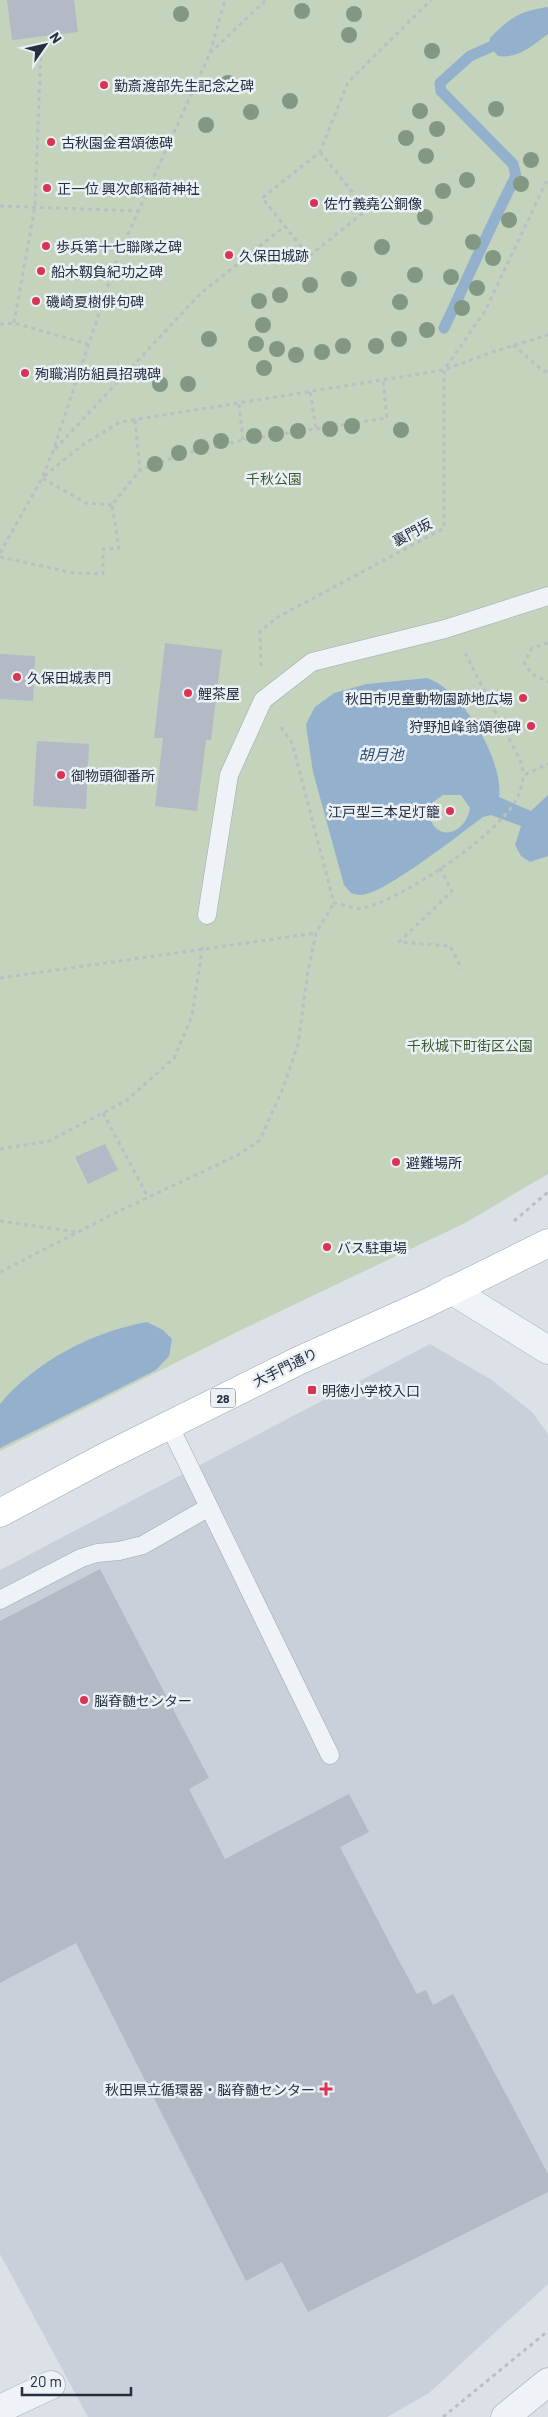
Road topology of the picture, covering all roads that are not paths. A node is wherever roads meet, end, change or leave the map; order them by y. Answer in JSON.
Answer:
{"nodes":[{"id":1,"x":548,"y":596,"type":"edge"},
{"id":2,"x":207,"y":915,"type":"dead end"},
{"id":3,"x":548,"y":1243,"type":"edge"},
{"id":4,"x":450,"y":1290,"type":"junction"},
{"id":5,"x":548,"y":1350,"type":"edge"},
{"id":6,"x":169,"y":1425,"type":"junction"},
{"id":7,"x":209,"y":1508,"type":"junction"},
{"id":8,"x":0,"y":1513,"type":"edge"},
{"id":9,"x":0,"y":1600,"type":"edge"},
{"id":10,"x":330,"y":1754,"type":"dead end"},
{"id":11,"x":548,"y":2382,"type":"edge"},
{"id":12,"x":51,"y":2385,"type":"dead end"},
{"id":13,"x":0,"y":2409,"type":"edge"},
{"id":14,"x":505,"y":2417,"type":"edge"}],
"edges":[{"from":1,"to":2,"type":"lane"},
{"from":3,"to":4,"type":"main road","name":"大手門通り","number":"28"},
{"from":4,"to":5,"type":"street"},
{"from":4,"to":6,"type":"main road","name":"大手門通り","number":"28"},
{"from":6,"to":7,"type":"lane"},
{"from":6,"to":8,"type":"main road","name":"大手門通り","number":"28"},
{"from":7,"to":9,"type":"lane"},
{"from":7,"to":10,"type":"lane"},
{"from":11,"to":14,"type":"street"},
{"from":12,"to":13,"type":"street"}]}
